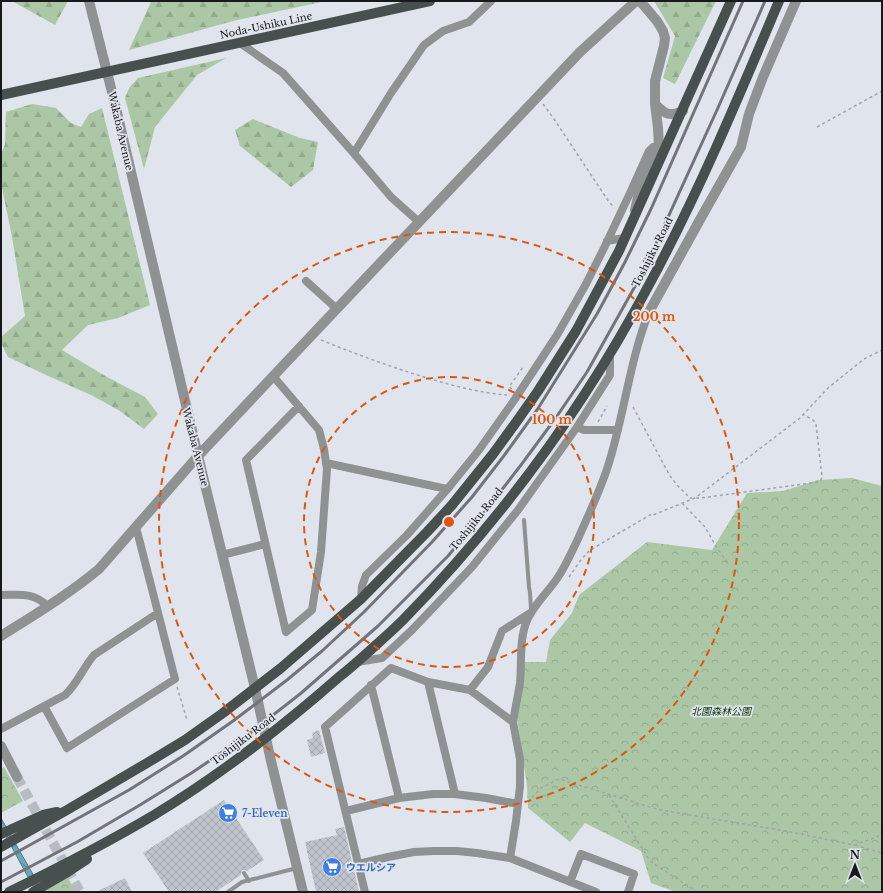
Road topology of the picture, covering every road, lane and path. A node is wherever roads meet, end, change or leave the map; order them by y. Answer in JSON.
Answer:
{"nodes":[{"id":1,"x":89,"y":1,"type":"edge"},
{"id":2,"x":430,"y":1,"type":"edge"},
{"id":3,"x":491,"y":1,"type":"edge"},
{"id":4,"x":636,"y":1,"type":"edge"},
{"id":5,"x":640,"y":1,"type":"edge"},
{"id":6,"x":731,"y":1,"type":"edge"},
{"id":7,"x":779,"y":1,"type":"edge"},
{"id":8,"x":796,"y":1,"type":"edge"},
{"id":9,"x":240,"y":43,"type":"junction"},
{"id":10,"x":107,"y":72,"type":"junction"},
{"id":11,"x":882,"y":91,"type":"edge"},
{"id":12,"x":1,"y":95,"type":"edge"},
{"id":13,"x":538,"y":96,"type":"junction"},
{"id":14,"x":654,"y":104,"type":"junction"},
{"id":15,"x":683,"y":111,"type":"junction"},
{"id":16,"x":817,"y":127,"type":"dead end"},
{"id":17,"x":663,"y":147,"type":"junction"},
{"id":18,"x":354,"y":153,"type":"junction"},
{"id":19,"x":621,"y":213,"type":"junction"},
{"id":20,"x":419,"y":222,"type":"junction"},
{"id":21,"x":625,"y":238,"type":"junction"},
{"id":22,"x":607,"y":241,"type":"junction"},
{"id":23,"x":306,"y":281,"type":"dead end"},
{"id":24,"x":337,"y":309,"type":"junction"},
{"id":25,"x":649,"y":312,"type":"joint"},
{"id":26,"x":311,"y":336,"type":"junction"},
{"id":27,"x":882,"y":350,"type":"edge"},
{"id":28,"x":610,"y":353,"type":"junction"},
{"id":29,"x":523,"y":366,"type":"dead end"},
{"id":30,"x":273,"y":376,"type":"junction"},
{"id":31,"x":509,"y":387,"type":"dead end"},
{"id":32,"x":515,"y":399,"type":"junction"},
{"id":33,"x":625,"y":401,"type":"junction"},
{"id":34,"x":298,"y":406,"type":"junction"},
{"id":35,"x":607,"y":406,"type":"dead end"},
{"id":36,"x":803,"y":415,"type":"junction"},
{"id":37,"x":597,"y":425,"type":"dead end"},
{"id":38,"x":577,"y":427,"type":"junction"},
{"id":39,"x":618,"y":430,"type":"junction"},
{"id":40,"x":198,"y":456,"type":"junction"},
{"id":41,"x":326,"y":463,"type":"junction"},
{"id":42,"x":447,"y":489,"type":"junction"},
{"id":43,"x":694,"y":498,"type":"junction"},
{"id":44,"x":682,"y":503,"type":"junction"},
{"id":45,"x":524,"y":520,"type":"dead end"},
{"id":46,"x":136,"y":527,"type":"junction"},
{"id":47,"x":266,"y":544,"type":"junction"},
{"id":48,"x":222,"y":555,"type":"junction"},
{"id":49,"x":728,"y":563,"type":"dead end"},
{"id":50,"x":567,"y":579,"type":"dead end"},
{"id":51,"x":1,"y":595,"type":"edge"},
{"id":52,"x":361,"y":599,"type":"junction"},
{"id":53,"x":48,"y":606,"type":"junction"},
{"id":54,"x":530,"y":612,"type":"junction"},
{"id":55,"x":158,"y":613,"type":"junction"},
{"id":56,"x":1,"y":636,"type":"edge"},
{"id":57,"x":357,"y":662,"type":"junction"},
{"id":58,"x":175,"y":679,"type":"junction"},
{"id":59,"x":428,"y":682,"type":"junction"},
{"id":60,"x":372,"y":685,"type":"junction"},
{"id":61,"x":255,"y":688,"type":"junction"},
{"id":62,"x":470,"y":690,"type":"junction"},
{"id":63,"x":44,"y":706,"type":"junction"},
{"id":64,"x":186,"y":720,"type":"dead end"},
{"id":65,"x":513,"y":722,"type":"junction"},
{"id":66,"x":1,"y":729,"type":"edge"},
{"id":67,"x":266,"y":737,"type":"junction"},
{"id":68,"x":1,"y":746,"type":"edge"},
{"id":69,"x":17,"y":776,"type":"tunnel mouth"},
{"id":70,"x":455,"y":794,"type":"junction"},
{"id":71,"x":609,"y":794,"type":"junction"},
{"id":72,"x":399,"y":798,"type":"junction"},
{"id":73,"x":522,"y":804,"type":"junction"},
{"id":74,"x":67,"y":810,"type":"junction"},
{"id":75,"x":346,"y":811,"type":"junction"},
{"id":76,"x":154,"y":815,"type":"junction"},
{"id":77,"x":882,"y":831,"type":"edge"},
{"id":78,"x":1,"y":834,"type":"edge"},
{"id":79,"x":854,"y":845,"type":"junction"},
{"id":80,"x":1,"y":847,"type":"edge"},
{"id":81,"x":882,"y":853,"type":"edge"},
{"id":82,"x":510,"y":858,"type":"junction"},
{"id":83,"x":358,"y":864,"type":"junction"},
{"id":84,"x":297,"y":868,"type":"junction"},
{"id":85,"x":244,"y":873,"type":"dead end"},
{"id":86,"x":249,"y":881,"type":"junction"},
{"id":87,"x":570,"y":882,"type":"junction"},
{"id":88,"x":9,"y":892,"type":"edge"},
{"id":89,"x":33,"y":892,"type":"edge"},
{"id":90,"x":228,"y":892,"type":"edge"},
{"id":91,"x":303,"y":892,"type":"edge"},
{"id":92,"x":365,"y":892,"type":"edge"},
{"id":93,"x":596,"y":892,"type":"edge"},
{"id":94,"x":628,"y":892,"type":"edge"},
{"id":95,"x":697,"y":892,"type":"edge"}],
"edges":[{"from":1,"to":10,"type":"street","name":"Wakaba Avenue"},
{"from":2,"to":9,"type":"main road","name":"Noda-Ushiku Line"},
{"from":3,"to":18,"type":"street"},
{"from":4,"to":13,"type":"street"},
{"from":5,"to":14,"type":"street"},
{"from":6,"to":15,"type":"main road"},
{"from":7,"to":28,"type":"main road","name":"Toshijiku Road"},
{"from":8,"to":25,"type":"street"},
{"from":9,"to":10,"type":"main road","name":"Noda-Ushiku Line"},
{"from":9,"to":18,"type":"street"},
{"from":10,"to":12,"type":"main road","name":"Noda-Ushiku Line"},
{"from":10,"to":40,"type":"street","name":"Wakaba Avenue"},
{"from":11,"to":16,"type":"path"},
{"from":13,"to":19,"type":"path"},
{"from":13,"to":20,"type":"street"},
{"from":14,"to":15,"type":"street"},
{"from":14,"to":17,"type":"street"},
{"from":15,"to":17,"type":"main road"},
{"from":17,"to":19,"type":"street"},
{"from":17,"to":21,"type":"main road"},
{"from":18,"to":20,"type":"street"},
{"from":19,"to":22,"type":"street"},
{"from":20,"to":24,"type":"street"},
{"from":21,"to":22,"type":"street"},
{"from":21,"to":52,"type":"main road"},
{"from":22,"to":32,"type":"street"},
{"from":23,"to":24,"type":"street"},
{"from":24,"to":26,"type":"street"},
{"from":25,"to":33,"type":"street"},
{"from":26,"to":30,"type":"street"},
{"from":26,"to":32,"type":"path"},
{"from":27,"to":36,"type":"path"},
{"from":28,"to":38,"type":"street"},
{"from":28,"to":57,"type":"main road","name":"Toshijiku Road"},
{"from":29,"to":31,"type":"path"},
{"from":30,"to":34,"type":"street"},
{"from":30,"to":40,"type":"street"},
{"from":32,"to":42,"type":"street"},
{"from":33,"to":39,"type":"street"},
{"from":33,"to":43,"type":"path"},
{"from":34,"to":41,"type":"street"},
{"from":34,"to":47,"type":"street"},
{"from":35,"to":37,"type":"path"},
{"from":36,"to":43,"type":"path"},
{"from":36,"to":43,"type":"path"},
{"from":38,"to":39,"type":"street"},
{"from":38,"to":57,"type":"street"},
{"from":39,"to":54,"type":"street"},
{"from":40,"to":46,"type":"street"},
{"from":40,"to":48,"type":"street","name":"Wakaba Avenue"},
{"from":41,"to":42,"type":"street"},
{"from":41,"to":47,"type":"street"},
{"from":42,"to":52,"type":"street"},
{"from":43,"to":44,"type":"path"},
{"from":44,"to":49,"type":"path"},
{"from":44,"to":50,"type":"path"},
{"from":45,"to":54,"type":"lane"},
{"from":46,"to":53,"type":"street"},
{"from":46,"to":55,"type":"street"},
{"from":47,"to":48,"type":"street"},
{"from":48,"to":61,"type":"street","name":"Wakaba Avenue"},
{"from":51,"to":53,"type":"street"},
{"from":52,"to":61,"type":"main road"},
{"from":53,"to":56,"type":"street"},
{"from":54,"to":62,"type":"street"},
{"from":54,"to":65,"type":"street"},
{"from":55,"to":58,"type":"street"},
{"from":55,"to":63,"type":"street"},
{"from":57,"to":67,"type":"main road","name":"Toshijiku Road"},
{"from":58,"to":63,"type":"street"},
{"from":58,"to":64,"type":"path"},
{"from":59,"to":60,"type":"street"},
{"from":59,"to":62,"type":"street"},
{"from":59,"to":70,"type":"street"},
{"from":60,"to":72,"type":"street"},
{"from":60,"to":75,"type":"street"},
{"from":61,"to":67,"type":"street","name":"Wakaba Avenue"},
{"from":61,"to":74,"type":"main road"},
{"from":62,"to":65,"type":"street"},
{"from":63,"to":66,"type":"street"},
{"from":65,"to":73,"type":"street"},
{"from":67,"to":76,"type":"main road","name":"Toshijiku Road"},
{"from":67,"to":84,"type":"street","name":"Wakaba Avenue"},
{"from":68,"to":69,"type":"street"},
{"from":70,"to":72,"type":"street"},
{"from":70,"to":73,"type":"street"},
{"from":71,"to":73,"type":"path"},
{"from":71,"to":79,"type":"path"},
{"from":71,"to":95,"type":"path"},
{"from":72,"to":75,"type":"street"},
{"from":73,"to":82,"type":"street"},
{"from":74,"to":78,"type":"main road"},
{"from":74,"to":80,"type":"main road"},
{"from":75,"to":83,"type":"street"},
{"from":76,"to":88,"type":"main road","name":"Toshijiku Road"},
{"from":76,"to":89,"type":"main road"},
{"from":77,"to":79,"type":"path"},
{"from":79,"to":81,"type":"path"},
{"from":82,"to":83,"type":"street"},
{"from":82,"to":87,"type":"street"},
{"from":83,"to":92,"type":"street"},
{"from":84,"to":86,"type":"lane"},
{"from":84,"to":91,"type":"street","name":"Wakaba Avenue"},
{"from":85,"to":86,"type":"lane"},
{"from":86,"to":90,"type":"lane"},
{"from":87,"to":93,"type":"street"},
{"from":87,"to":94,"type":"street"}]}
